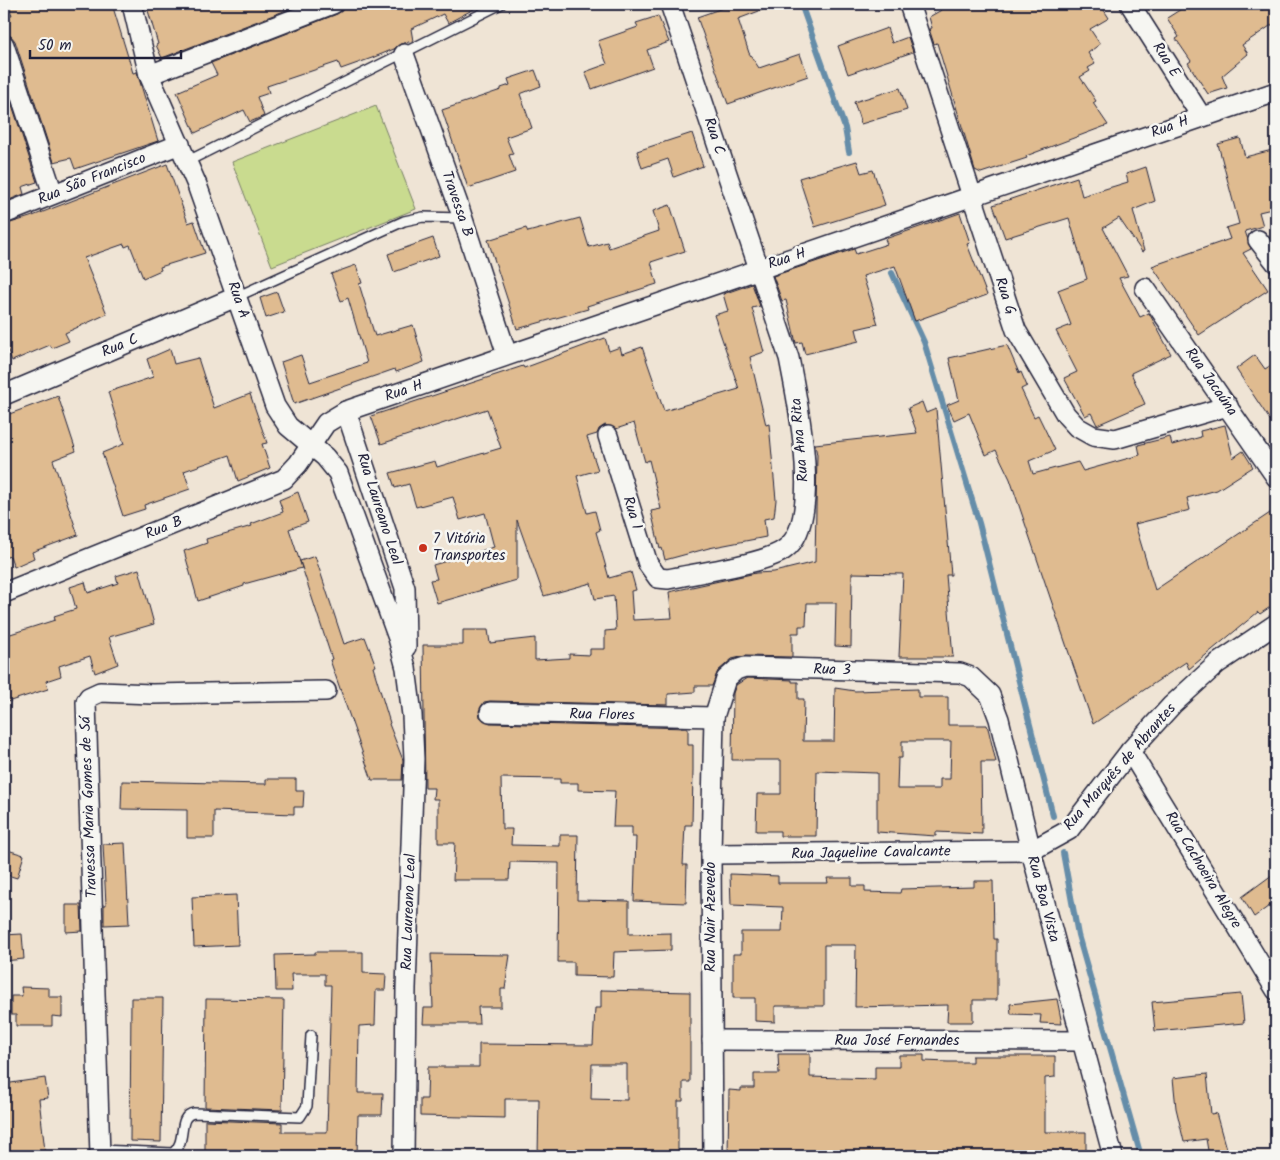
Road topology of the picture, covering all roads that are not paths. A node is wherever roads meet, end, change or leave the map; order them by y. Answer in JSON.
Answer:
{"nodes":[{"id":1,"x":132,"y":4,"type":"edge"},
{"id":2,"x":333,"y":4,"type":"edge"},
{"id":3,"x":501,"y":4,"type":"edge"},
{"id":4,"x":670,"y":4,"type":"edge"},
{"id":5,"x":909,"y":4,"type":"edge"},
{"id":6,"x":1130,"y":4,"type":"edge"},
{"id":7,"x":4,"y":46,"type":"edge"},
{"id":8,"x":404,"y":54,"type":"junction"},
{"id":9,"x":149,"y":75,"type":"junction"},
{"id":10,"x":1276,"y":92,"type":"edge"},
{"id":11,"x":1201,"y":116,"type":"junction"},
{"id":12,"x":184,"y":153,"type":"junction"},
{"id":13,"x":53,"y":194,"type":"junction"},
{"id":14,"x":972,"y":197,"type":"junction"},
{"id":15,"x":4,"y":214,"type":"edge"},
{"id":16,"x":463,"y":218,"type":"junction"},
{"id":17,"x":1258,"y":240,"type":"dead end"},
{"id":18,"x":1276,"y":263,"type":"edge"},
{"id":19,"x":758,"y":268,"type":"junction"},
{"id":20,"x":1145,"y":288,"type":"dead end"},
{"id":21,"x":236,"y":297,"type":"junction"},
{"id":22,"x":507,"y":355,"type":"junction"},
{"id":23,"x":4,"y":395,"type":"edge"},
{"id":24,"x":1228,"y":406,"type":"junction"},
{"id":25,"x":346,"y":411,"type":"junction"},
{"id":26,"x":608,"y":436,"type":"dead end"},
{"id":27,"x":311,"y":446,"type":"junction"},
{"id":28,"x":1276,"y":476,"type":"edge"},
{"id":29,"x":668,"y":579,"type":"joint"},
{"id":30,"x":4,"y":593,"type":"edge"},
{"id":31,"x":1276,"y":624,"type":"edge"},
{"id":32,"x":406,"y":668,"type":"junction"},
{"id":33,"x":941,"y":672,"type":"joint"},
{"id":34,"x":726,"y":679,"type":"joint"},
{"id":35,"x":326,"y":691,"type":"dead end"},
{"id":36,"x":490,"y":712,"type":"dead end"},
{"id":37,"x":714,"y":717,"type":"junction"},
{"id":38,"x":1130,"y":751,"type":"junction"},
{"id":39,"x":1031,"y":851,"type":"junction"},
{"id":40,"x":711,"y":854,"type":"junction"},
{"id":41,"x":1276,"y":990,"type":"edge"},
{"id":42,"x":311,"y":1036,"type":"dead end"},
{"id":43,"x":712,"y":1040,"type":"junction"},
{"id":44,"x":1081,"y":1041,"type":"junction"},
{"id":45,"x":100,"y":1153,"type":"edge"},
{"id":46,"x":404,"y":1156,"type":"edge"},
{"id":47,"x":713,"y":1156,"type":"edge"},
{"id":48,"x":1113,"y":1156,"type":"edge"}],
"edges":[{"from":1,"to":9,"type":"street","name":"Rua A"},
{"from":2,"to":9,"type":"street"},
{"from":3,"to":8,"type":"lane"},
{"from":4,"to":19,"type":"street","name":"Rua C"},
{"from":5,"to":14,"type":"street","name":"Rua G"},
{"from":6,"to":11,"type":"street","name":"Rua E"},
{"from":7,"to":13,"type":"street"},
{"from":8,"to":12,"type":"lane"},
{"from":8,"to":16,"type":"street","name":"Travessa B"},
{"from":9,"to":12,"type":"street","name":"Rua A"},
{"from":10,"to":11,"type":"street","name":"Rua H"},
{"from":11,"to":14,"type":"street","name":"Rua H"},
{"from":12,"to":13,"type":"street","name":"Rua São Francisco"},
{"from":12,"to":21,"type":"street","name":"Rua A"},
{"from":13,"to":15,"type":"street","name":"Rua São Francisco"},
{"from":14,"to":19,"type":"street","name":"Rua H"},
{"from":14,"to":24,"type":"street","name":"Rua G"},
{"from":16,"to":21,"type":"lane"},
{"from":16,"to":22,"type":"street","name":"Travessa B"},
{"from":17,"to":18,"type":"street"},
{"from":19,"to":22,"type":"street","name":"Rua H"},
{"from":19,"to":29,"type":"street","name":"Rua Ana Rita"},
{"from":20,"to":24,"type":"street","name":"Rua Jacaúna"},
{"from":21,"to":23,"type":"street","name":"Rua C"},
{"from":21,"to":27,"type":"street","name":"Rua A"},
{"from":22,"to":25,"type":"street","name":"Rua H"},
{"from":24,"to":28,"type":"street","name":"Rua Jacaúna"},
{"from":25,"to":27,"type":"street","name":"Rua H"},
{"from":25,"to":32,"type":"street","name":"Rua Laureano Leal"},
{"from":26,"to":29,"type":"street","name":"Rua 1"},
{"from":27,"to":30,"type":"street","name":"Rua B"},
{"from":27,"to":32,"type":"street","name":"Rua Laureano Leal"},
{"from":31,"to":38,"type":"street","name":"Rua Marquês de Abrantes"},
{"from":32,"to":46,"type":"street","name":"Rua Laureano Leal"},
{"from":33,"to":34,"type":"street","name":"Rua 3"},
{"from":33,"to":39,"type":"street","name":"Rua Boa Vista"},
{"from":34,"to":37,"type":"street","name":"Rua Nair Azevedo"},
{"from":35,"to":45,"type":"street","name":"Travessa Maria Gomes de Sá"},
{"from":36,"to":37,"type":"street","name":"Rua Flores"},
{"from":37,"to":40,"type":"street","name":"Rua Nair Azevedo"},
{"from":38,"to":39,"type":"street","name":"Rua Marquês de Abrantes"},
{"from":38,"to":41,"type":"street","name":"Rua Cachoeira Alegre"},
{"from":39,"to":40,"type":"street","name":"Rua Jaqueline Cavalcante"},
{"from":39,"to":44,"type":"street","name":"Rua Boa Vista"},
{"from":40,"to":43,"type":"street","name":"Rua Nair Azevedo"},
{"from":42,"to":45,"type":"lane"},
{"from":43,"to":44,"type":"street","name":"Rua José Fernandes"},
{"from":43,"to":47,"type":"street","name":"Rua Nair Azevedo"},
{"from":44,"to":48,"type":"street","name":"Rua Boa Vista"}]}
